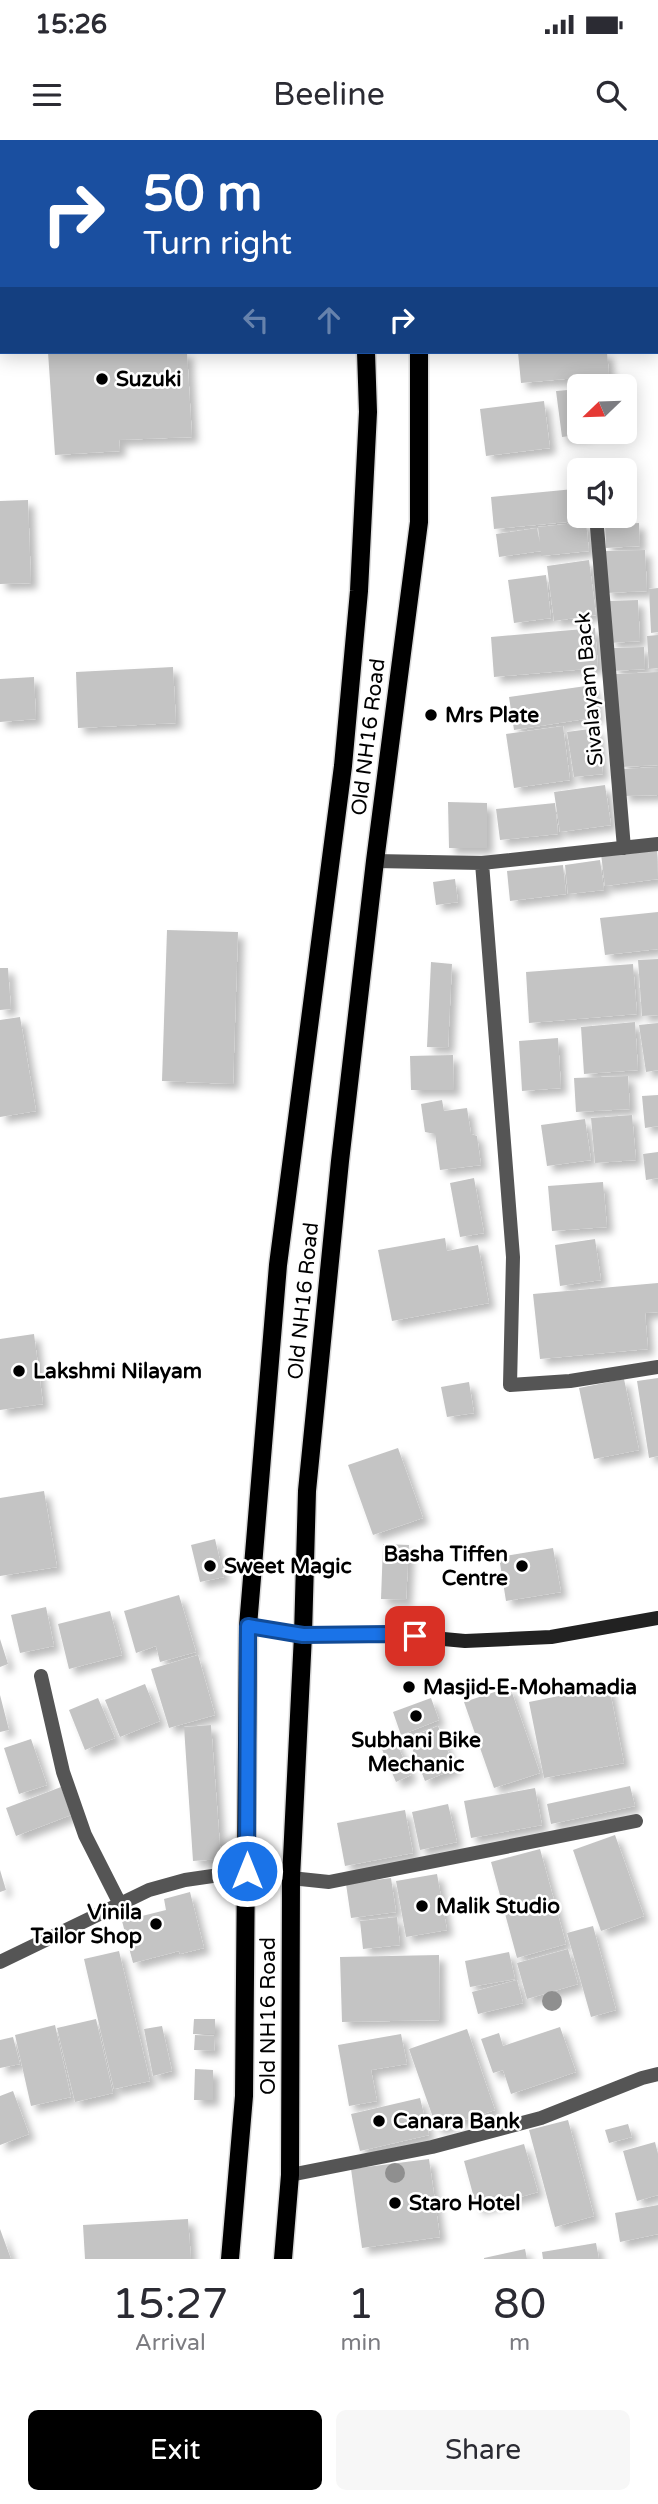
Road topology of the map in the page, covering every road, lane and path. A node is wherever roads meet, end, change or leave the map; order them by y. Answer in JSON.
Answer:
{"nodes":[{"id":1,"x":366,"y":354,"type":"edge"},
{"id":2,"x":419,"y":354,"type":"edge"},
{"id":3,"x":597,"y":528,"type":"edge"},
{"id":4,"x":658,"y":844,"type":"edge"},
{"id":5,"x":624,"y":848,"type":"junction"},
{"id":6,"x":375,"y":860,"type":"junction"},
{"id":7,"x":482,"y":863,"type":"junction"},
{"id":8,"x":658,"y":1367,"type":"edge"},
{"id":9,"x":658,"y":1618,"type":"edge"},
{"id":10,"x":248,"y":1626,"type":"junction"},
{"id":11,"x":303,"y":1635,"type":"junction"},
{"id":12,"x":41,"y":1676,"type":"dead end"},
{"id":13,"x":636,"y":1821,"type":"dead end"},
{"id":14,"x":247,"y":1871,"type":"junction"},
{"id":15,"x":291,"y":1878,"type":"junction"},
{"id":16,"x":120,"y":1904,"type":"junction"},
{"id":17,"x":0,"y":1962,"type":"edge"},
{"id":18,"x":658,"y":2074,"type":"edge"},
{"id":19,"x":290,"y":2175,"type":"junction"},
{"id":20,"x":230,"y":2259,"type":"edge"},
{"id":21,"x":283,"y":2259,"type":"edge"}],
"edges":[{"from":1,"to":10,"type":"main road","name":"Old NH16 Road"},
{"from":2,"to":6,"type":"main road","name":"Old NH16 Road"},
{"from":3,"to":5,"type":"street","name":"Sivalayam Back"},
{"from":4,"to":5,"type":"street"},
{"from":5,"to":7,"type":"street"},
{"from":6,"to":7,"type":"street"},
{"from":6,"to":11,"type":"main road","name":"Old NH16 Road"},
{"from":7,"to":8,"type":"street"},
{"from":9,"to":11,"type":"street"},
{"from":10,"to":11,"type":"street"},
{"from":10,"to":14,"type":"main road","name":"Old NH16 Road"},
{"from":11,"to":15,"type":"main road","name":"Old NH16 Road"},
{"from":12,"to":16,"type":"street"},
{"from":13,"to":15,"type":"street"},
{"from":14,"to":16,"type":"street"},
{"from":14,"to":20,"type":"main road","name":"Old NH16 Road"},
{"from":15,"to":19,"type":"main road","name":"Old NH16 Road"},
{"from":16,"to":17,"type":"street"},
{"from":18,"to":19,"type":"street"},
{"from":19,"to":21,"type":"main road","name":"Old NH16 Road"}]}
